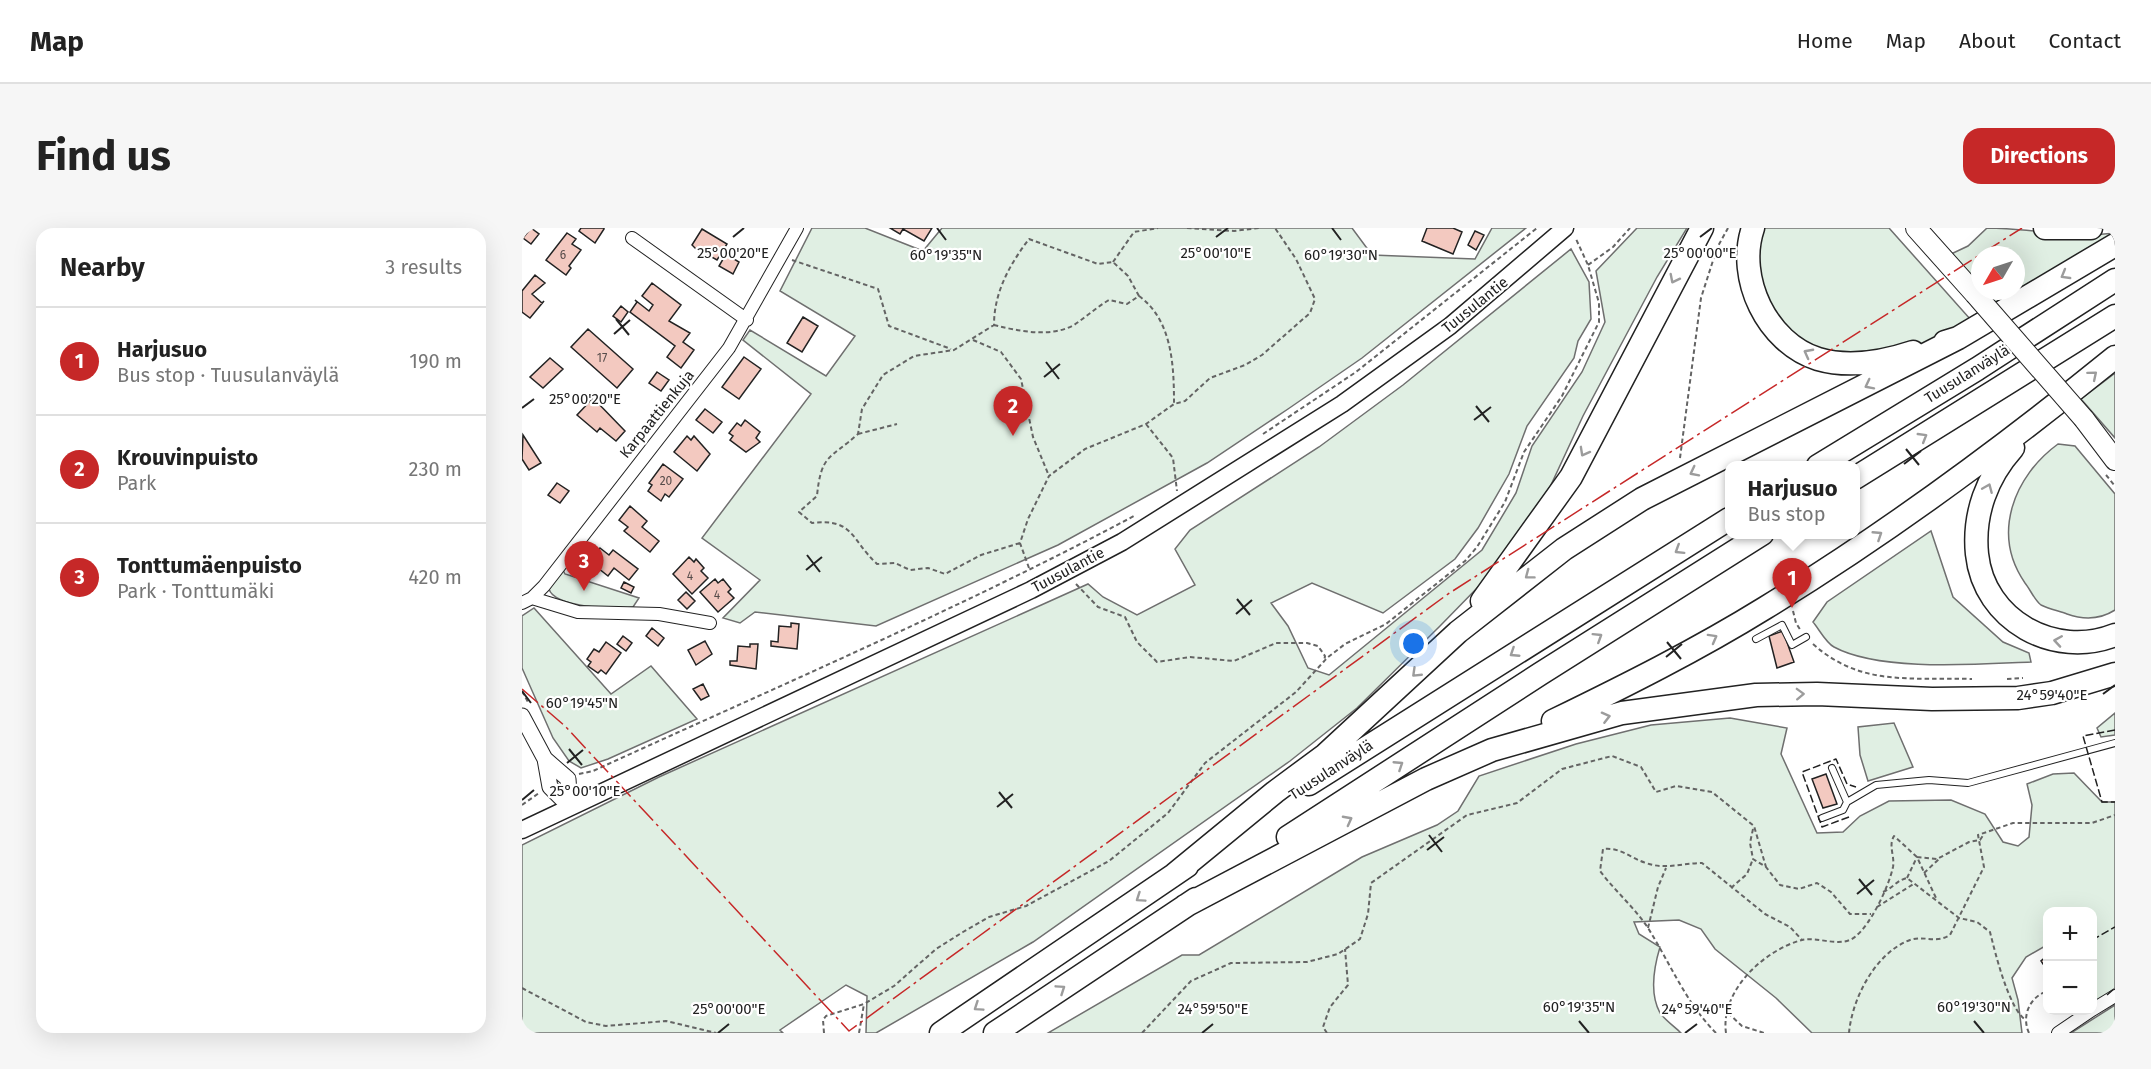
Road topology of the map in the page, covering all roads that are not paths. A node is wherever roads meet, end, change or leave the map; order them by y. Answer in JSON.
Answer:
{"nodes":[{"id":1,"x":797,"y":228,"type":"edge"},
{"id":2,"x":1702,"y":228,"type":"edge"},
{"id":3,"x":1753,"y":228,"type":"edge"},
{"id":4,"x":1916,"y":228,"type":"edge"},
{"id":5,"x":2045,"y":228,"type":"edge"},
{"id":6,"x":2091,"y":228,"type":"edge"},
{"id":7,"x":1570,"y":233,"type":"edge"},
{"id":8,"x":632,"y":238,"type":"dead end"},
{"id":9,"x":2115,"y":245,"type":"edge"},
{"id":10,"x":2115,"y":280,"type":"edge"},
{"id":11,"x":2115,"y":316,"type":"edge"},
{"id":12,"x":747,"y":320,"type":"junction"},
{"id":13,"x":1958,"y":338,"type":"junction"},
{"id":14,"x":2115,"y":357,"type":"edge"},
{"id":15,"x":2084,"y":419,"type":"junction"},
{"id":16,"x":2038,"y":421,"type":"junction"},
{"id":17,"x":2115,"y":451,"type":"edge"},
{"id":18,"x":2115,"y":460,"type":"edge"},
{"id":19,"x":1825,"y":461,"type":"edge"},
{"id":20,"x":1860,"y":475,"type":"edge"},
{"id":21,"x":1725,"y":521,"type":"edge"},
{"id":22,"x":1754,"y":539,"type":"edge"},
{"id":23,"x":527,"y":601,"type":"edge"},
{"id":24,"x":710,"y":623,"type":"dead end"},
{"id":25,"x":1458,"y":632,"type":"junction"},
{"id":26,"x":2115,"y":635,"type":"edge"},
{"id":27,"x":1806,"y":637,"type":"road end"},
{"id":28,"x":1756,"y":639,"type":"dead end"},
{"id":29,"x":2115,"y":674,"type":"edge"},
{"id":30,"x":522,"y":716,"type":"edge"},
{"id":31,"x":2115,"y":743,"type":"edge"},
{"id":32,"x":1492,"y":750,"type":"junction"},
{"id":33,"x":1832,"y":768,"type":"dead end"},
{"id":34,"x":1847,"y":802,"type":"junction"},
{"id":35,"x":570,"y":807,"type":"junction"},
{"id":36,"x":1822,"y":818,"type":"dead end"},
{"id":37,"x":522,"y":830,"type":"edge"},
{"id":38,"x":1175,"y":874,"type":"junction"},
{"id":39,"x":1185,"y":906,"type":"junction"},
{"id":40,"x":2115,"y":996,"type":"edge"},
{"id":41,"x":2097,"y":1007,"type":"edge"},
{"id":42,"x":2085,"y":1015,"type":"edge"},
{"id":43,"x":941,"y":1033,"type":"edge"},
{"id":44,"x":995,"y":1033,"type":"edge"},
{"id":45,"x":2058,"y":1033,"type":"edge"}],
"edges":[{"from":1,"to":12,"type":"street","name":"Karpaattienkuja"},
{"from":2,"to":25,"type":"highway","one_way":true},
{"from":13,"to":3,"type":"highway","one_way":true},
{"from":4,"to":15,"type":"main road","bridge":true},
{"from":5,"to":6,"type":"highway"},
{"from":7,"to":35,"type":"main road","name":"Tuusulantie"},
{"from":8,"to":12,"type":"street"},
{"from":9,"to":13,"type":"highway","one_way":true},
{"from":10,"to":19,"type":"highway","name":"Tuusulanväylä"},
{"from":20,"to":11,"type":"highway","name":"Tuusulanväylä","one_way":true},
{"from":12,"to":23,"type":"street","name":"Karpaattienkuja"},
{"from":13,"to":25,"type":"highway","one_way":true},
{"from":16,"to":14,"type":"highway","one_way":true},
{"from":15,"to":17,"type":"main road"},
{"from":15,"to":18,"type":"main road"},
{"from":26,"to":16,"type":"highway","one_way":true},
{"from":32,"to":16,"type":"highway","one_way":true},
{"from":21,"to":38,"type":"highway","name":"Tuusulanväylä","one_way":true},
{"from":39,"to":22,"type":"highway","one_way":true},
{"from":23,"to":24,"type":"street"},
{"from":25,"to":38,"type":"highway","one_way":true},
{"from":27,"to":28,"type":"lane"},
{"from":32,"to":29,"type":"highway","one_way":true},
{"from":30,"to":35,"type":"street"},
{"from":31,"to":34,"type":"lane"},
{"from":39,"to":32,"type":"highway","one_way":true},
{"from":33,"to":34,"type":"lane"},
{"from":34,"to":36,"type":"lane"},
{"from":35,"to":37,"type":"main road","name":"Tuusulantie"},
{"from":38,"to":43,"type":"highway","name":"Tuusulanväylä","one_way":true},
{"from":44,"to":39,"type":"highway","one_way":true},
{"from":40,"to":41,"type":"street"},
{"from":42,"to":45,"type":"street"}]}
